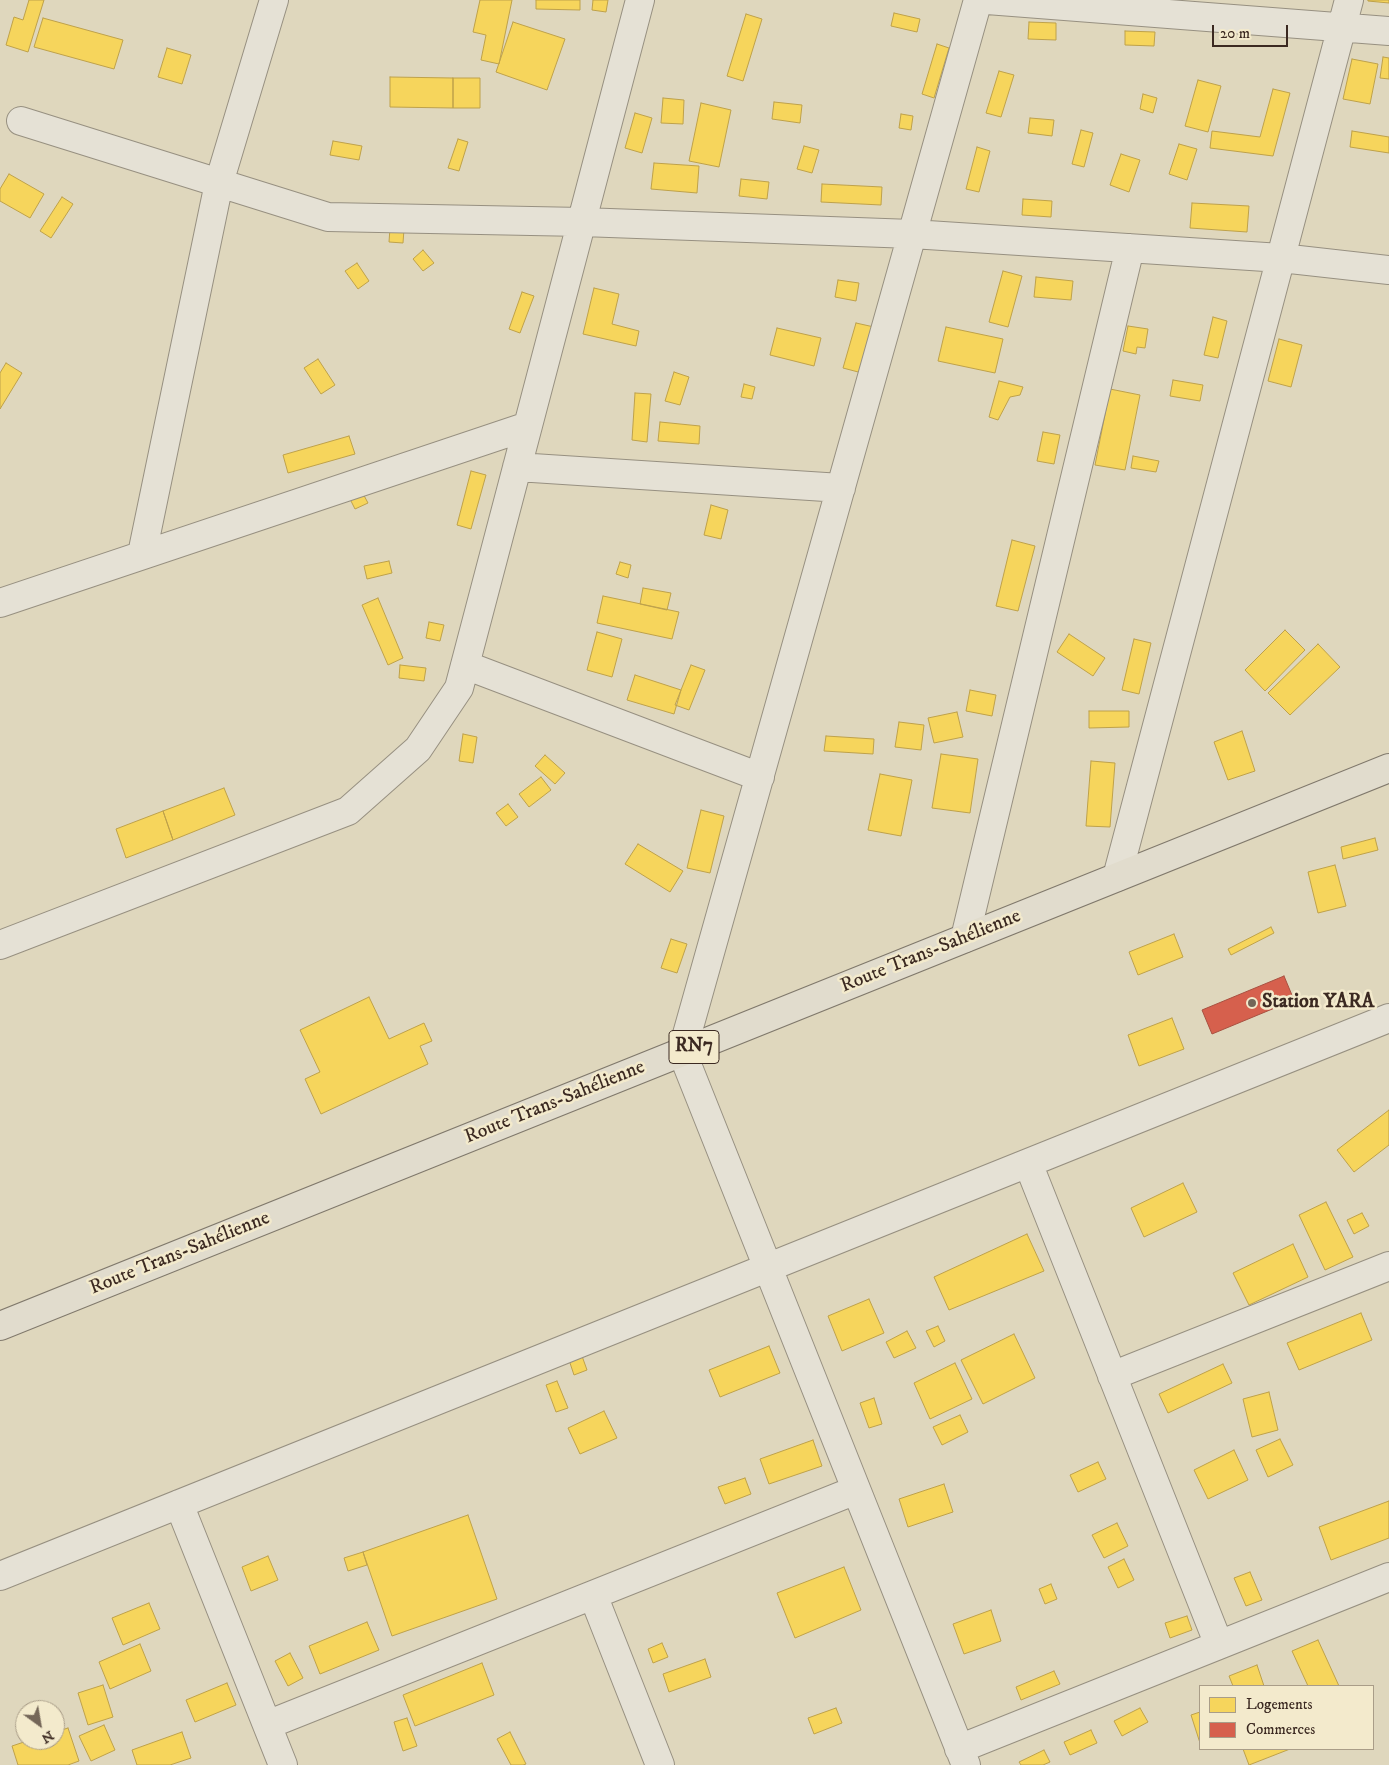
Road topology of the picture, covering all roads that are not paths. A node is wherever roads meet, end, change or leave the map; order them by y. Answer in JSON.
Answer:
{"nodes":[{"id":1,"x":274,"y":0,"type":"edge"},
{"id":2,"x":640,"y":0,"type":"edge"},
{"id":3,"x":978,"y":0,"type":"edge"},
{"id":4,"x":987,"y":0,"type":"edge"},
{"id":5,"x":1345,"y":13,"type":"edge"},
{"id":6,"x":1389,"y":31,"type":"edge"},
{"id":7,"x":20,"y":121,"type":"dead end"},
{"id":8,"x":219,"y":183,"type":"junction"},
{"id":9,"x":582,"y":222,"type":"junction"},
{"id":10,"x":912,"y":234,"type":"junction"},
{"id":11,"x":1130,"y":248,"type":"junction"},
{"id":12,"x":1280,"y":258,"type":"junction"},
{"id":13,"x":1389,"y":270,"type":"edge"},
{"id":14,"x":528,"y":426,"type":"junction"},
{"id":15,"x":517,"y":467,"type":"junction"},
{"id":16,"x":841,"y":488,"type":"junction"},
{"id":17,"x":142,"y":554,"type":"junction"},
{"id":18,"x":2,"y":598,"type":"edge"},
{"id":19,"x":465,"y":665,"type":"junction"},
{"id":20,"x":1389,"y":768,"type":"edge"},
{"id":21,"x":760,"y":777,"type":"junction"},
{"id":22,"x":1117,"y":877,"type":"junction"},
{"id":23,"x":965,"y":938,"type":"junction"},
{"id":24,"x":0,"y":945,"type":"edge"},
{"id":25,"x":1389,"y":1018,"type":"edge"},
{"id":26,"x":682,"y":1052,"type":"junction"},
{"id":27,"x":1028,"y":1163,"type":"junction"},
{"id":28,"x":1389,"y":1266,"type":"edge"},
{"id":29,"x":768,"y":1268,"type":"junction"},
{"id":30,"x":0,"y":1326,"type":"edge"},
{"id":31,"x":1112,"y":1376,"type":"junction"},
{"id":32,"x":856,"y":1490,"type":"junction"},
{"id":33,"x":179,"y":1504,"type":"junction"},
{"id":34,"x":0,"y":1576,"type":"edge"},
{"id":35,"x":1389,"y":1577,"type":"edge"},
{"id":36,"x":593,"y":1595,"type":"junction"},
{"id":37,"x":1219,"y":1645,"type":"junction"},
{"id":38,"x":267,"y":1725,"type":"junction"},
{"id":39,"x":963,"y":1757,"type":"edge"},
{"id":40,"x":283,"y":1765,"type":"edge"},
{"id":41,"x":660,"y":1765,"type":"edge"}],
"edges":[{"from":1,"to":8,"type":"street"},
{"from":2,"to":9,"type":"street"},
{"from":3,"to":10,"type":"street"},
{"from":4,"to":5,"type":"street"},
{"from":5,"to":6,"type":"street"},
{"from":5,"to":12,"type":"street"},
{"from":7,"to":8,"type":"street"},
{"from":8,"to":9,"type":"street"},
{"from":8,"to":17,"type":"street"},
{"from":9,"to":10,"type":"street"},
{"from":9,"to":14,"type":"street"},
{"from":10,"to":11,"type":"street"},
{"from":10,"to":16,"type":"street"},
{"from":11,"to":12,"type":"street"},
{"from":11,"to":23,"type":"street"},
{"from":12,"to":13,"type":"street"},
{"from":12,"to":22,"type":"street"},
{"from":14,"to":15,"type":"street"},
{"from":14,"to":17,"type":"street"},
{"from":15,"to":16,"type":"street"},
{"from":15,"to":19,"type":"street"},
{"from":16,"to":21,"type":"street"},
{"from":17,"to":18,"type":"street"},
{"from":19,"to":21,"type":"street"},
{"from":19,"to":24,"type":"street"},
{"from":20,"to":22,"type":"highway","name":"Route Trans-Sahélienne","number":"RN7"},
{"from":21,"to":26,"type":"street"},
{"from":22,"to":23,"type":"highway","name":"Route Trans-Sahélienne","number":"RN7"},
{"from":23,"to":26,"type":"highway","name":"Route Trans-Sahélienne","number":"RN7"},
{"from":25,"to":27,"type":"street"},
{"from":26,"to":29,"type":"street"},
{"from":26,"to":30,"type":"highway","name":"Route Trans-Sahélienne","number":"RN7"},
{"from":27,"to":29,"type":"street"},
{"from":27,"to":31,"type":"street"},
{"from":28,"to":31,"type":"street"},
{"from":29,"to":32,"type":"street"},
{"from":29,"to":33,"type":"street"},
{"from":31,"to":37,"type":"street"},
{"from":32,"to":36,"type":"street"},
{"from":32,"to":39,"type":"street"},
{"from":33,"to":34,"type":"street"},
{"from":33,"to":38,"type":"street"},
{"from":35,"to":37,"type":"street"},
{"from":36,"to":38,"type":"street"},
{"from":36,"to":41,"type":"street"},
{"from":37,"to":39,"type":"street"},
{"from":38,"to":40,"type":"street"}]}
